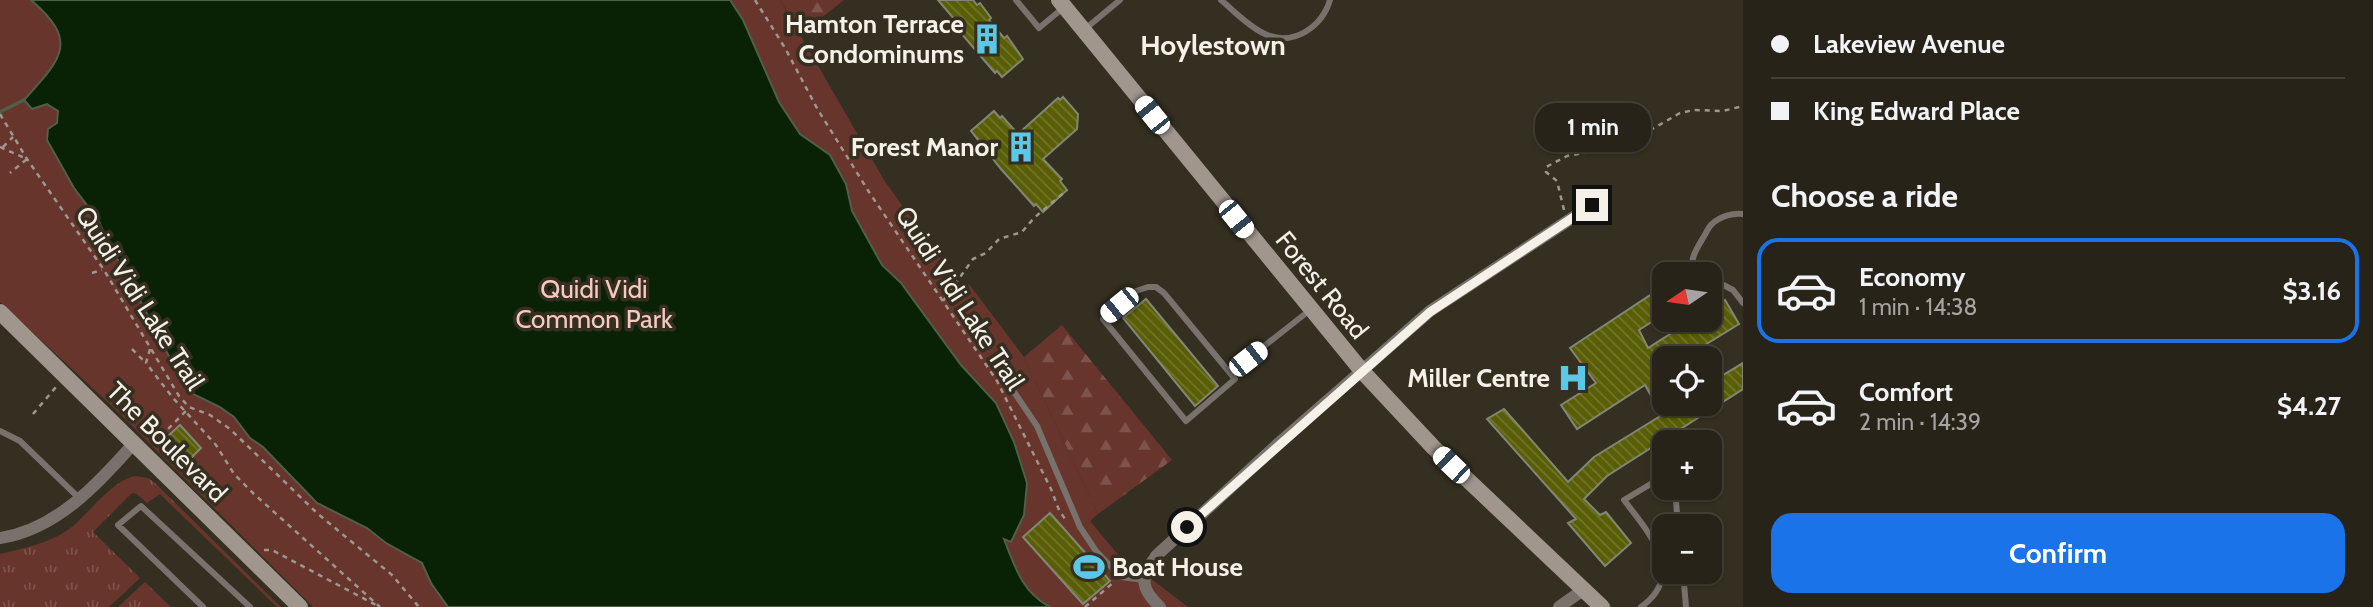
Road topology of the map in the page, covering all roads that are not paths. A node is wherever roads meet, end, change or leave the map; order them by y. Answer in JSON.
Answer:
{"nodes":[{"id":1,"x":1016,"y":0,"type":"edge"},
{"id":2,"x":1120,"y":0,"type":"edge"},
{"id":3,"x":1221,"y":0,"type":"edge"},
{"id":4,"x":1330,"y":0,"type":"edge"},
{"id":5,"x":1062,"y":3,"type":"edge"},
{"id":6,"x":1084,"y":30,"type":"junction"},
{"id":7,"x":1592,"y":205,"type":"dead end"},
{"id":8,"x":1743,"y":214,"type":"edge"},
{"id":9,"x":1692,"y":262,"type":"edge"},
{"id":10,"x":1722,"y":284,"type":"edge"},
{"id":11,"x":1743,"y":303,"type":"edge"},
{"id":12,"x":1310,"y":310,"type":"junction"},
{"id":13,"x":0,"y":312,"type":"edge"},
{"id":14,"x":1362,"y":371,"type":"junction"},
{"id":15,"x":1230,"y":373,"type":"junction"},
{"id":16,"x":1012,"y":389,"type":"dead end"},
{"id":17,"x":0,"y":431,"type":"edge"},
{"id":18,"x":139,"y":448,"type":"junction"},
{"id":19,"x":1652,"y":483,"type":"edge"},
{"id":20,"x":79,"y":498,"type":"junction"},
{"id":21,"x":0,"y":538,"type":"edge"},
{"id":22,"x":1144,"y":580,"type":"junction"},
{"id":23,"x":1683,"y":584,"type":"edge"},
{"id":24,"x":1583,"y":590,"type":"junction"},
{"id":25,"x":203,"y":607,"type":"edge"},
{"id":26,"x":250,"y":607,"type":"edge"},
{"id":27,"x":300,"y":607,"type":"edge"},
{"id":28,"x":1160,"y":607,"type":"edge"},
{"id":29,"x":1559,"y":607,"type":"edge"},
{"id":30,"x":1602,"y":607,"type":"edge"},
{"id":31,"x":1641,"y":607,"type":"edge"},
{"id":32,"x":1686,"y":607,"type":"edge"}],
"edges":[{"from":1,"to":5,"type":"lane"},
{"from":2,"to":6,"type":"lane"},
{"from":3,"to":4,"type":"lane"},
{"from":5,"to":6,"type":"street","name":"Forest Road"},
{"from":6,"to":12,"type":"street","name":"Forest Road"},
{"from":7,"to":14,"type":"street"},
{"from":8,"to":9,"type":"lane"},
{"from":10,"to":11,"type":"lane"},
{"from":12,"to":14,"type":"street","name":"Forest Road"},
{"from":12,"to":15,"type":"lane"},
{"from":13,"to":18,"type":"street","name":"The Boulevard"},
{"from":14,"to":22,"type":"street"},
{"from":14,"to":24,"type":"street","name":"Forest Road"},
{"from":15,"to":15,"type":"lane"},
{"from":16,"to":22,"type":"lane"},
{"from":17,"to":20,"type":"lane"},
{"from":18,"to":20,"type":"street"},
{"from":18,"to":27,"type":"street","name":"The Boulevard"},
{"from":19,"to":31,"type":"lane"},
{"from":20,"to":21,"type":"street"},
{"from":22,"to":28,"type":"street"},
{"from":23,"to":32,"type":"lane"},
{"from":24,"to":29,"type":"street"},
{"from":24,"to":30,"type":"street","name":"Forest Road"},
{"from":25,"to":26,"type":"lane"}]}
